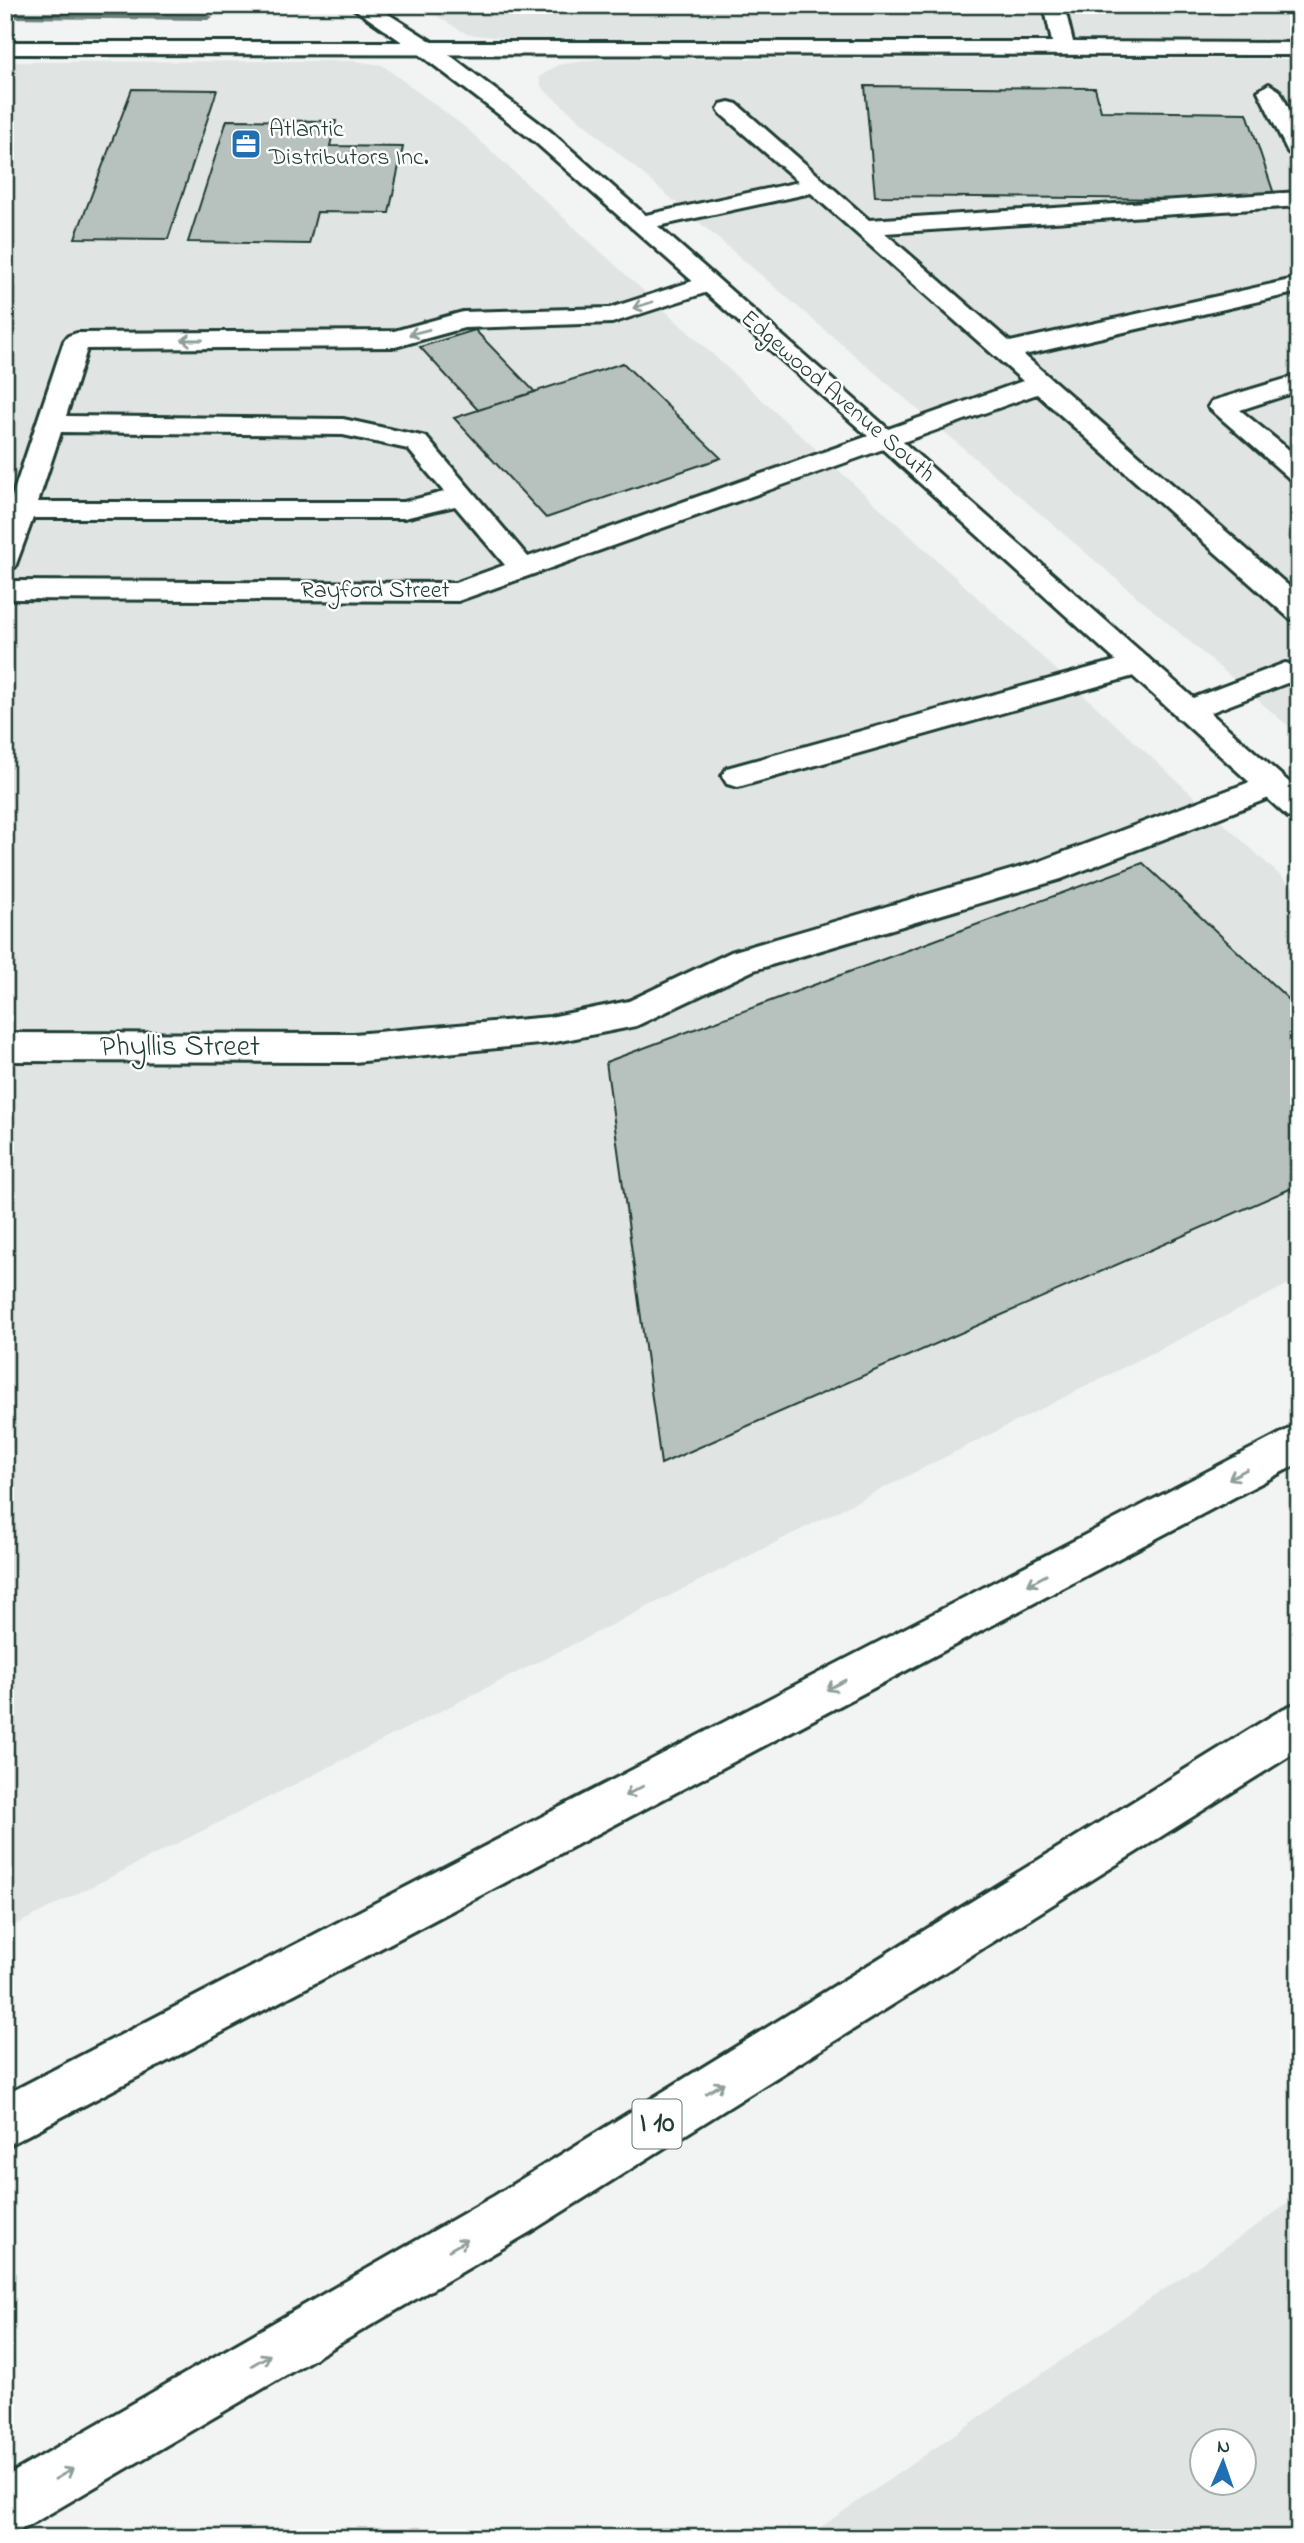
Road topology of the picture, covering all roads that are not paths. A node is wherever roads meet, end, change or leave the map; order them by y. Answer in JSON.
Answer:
{"nodes":[{"id":1,"x":359,"y":5,"type":"edge"},
{"id":2,"x":1054,"y":5,"type":"edge"},
{"id":3,"x":5,"y":48,"type":"edge"},
{"id":4,"x":426,"y":48,"type":"junction"},
{"id":5,"x":1063,"y":49,"type":"junction"},
{"id":6,"x":1299,"y":49,"type":"edge"},
{"id":7,"x":1269,"y":91,"type":"dead end"},
{"id":8,"x":729,"y":110,"type":"dead end"},
{"id":9,"x":1299,"y":152,"type":"edge"},
{"id":10,"x":816,"y":185,"type":"junction"},
{"id":11,"x":1299,"y":199,"type":"edge"},
{"id":12,"x":640,"y":223,"type":"junction"},
{"id":13,"x":866,"y":227,"type":"junction"},
{"id":14,"x":708,"y":284,"type":"junction"},
{"id":15,"x":1299,"y":285,"type":"edge"},
{"id":16,"x":1006,"y":351,"type":"junction"},
{"id":17,"x":1042,"y":383,"type":"junction"},
{"id":18,"x":1299,"y":383,"type":"edge"},
{"id":19,"x":50,"y":424,"type":"junction"},
{"id":20,"x":887,"y":439,"type":"junction"},
{"id":21,"x":1299,"y":472,"type":"edge"},
{"id":22,"x":461,"y":496,"type":"junction"},
{"id":23,"x":22,"y":509,"type":"junction"},
{"id":24,"x":5,"y":561,"type":"edge"},
{"id":25,"x":523,"y":569,"type":"junction"},
{"id":26,"x":5,"y":590,"type":"edge"},
{"id":27,"x":1299,"y":611,"type":"edge"},
{"id":28,"x":1137,"y":665,"type":"junction"},
{"id":29,"x":1294,"y":669,"type":"edge"},
{"id":30,"x":1188,"y":711,"type":"junction"},
{"id":31,"x":738,"y":776,"type":"dead end"},
{"id":32,"x":1271,"y":785,"type":"junction"},
{"id":33,"x":1299,"y":809,"type":"edge"},
{"id":34,"x":5,"y":1047,"type":"edge"},
{"id":35,"x":1299,"y":1442,"type":"edge"},
{"id":36,"x":1299,"y":1724,"type":"edge"},
{"id":37,"x":5,"y":2122,"type":"edge"},
{"id":38,"x":7,"y":2507,"type":"edge"}],
"edges":[{"from":1,"to":4,"type":"main road","name":"Edgewood Avenue South"},
{"from":2,"to":5,"type":"main road"},
{"from":3,"to":4,"type":"main road"},
{"from":4,"to":5,"type":"main road"},
{"from":4,"to":12,"type":"main road","name":"Edgewood Avenue South"},
{"from":5,"to":6,"type":"main road"},
{"from":7,"to":9,"type":"main road"},
{"from":8,"to":10,"type":"main road"},
{"from":10,"to":12,"type":"main road"},
{"from":10,"to":13,"type":"main road"},
{"from":11,"to":13,"type":"main road"},
{"from":12,"to":14,"type":"main road","name":"Edgewood Avenue South"},
{"from":13,"to":16,"type":"main road"},
{"from":14,"to":19,"type":"main road","one_way":true},
{"from":14,"to":20,"type":"main road","name":"Edgewood Avenue South"},
{"from":15,"to":16,"type":"main road"},
{"from":16,"to":17,"type":"main road"},
{"from":17,"to":20,"type":"main road","name":"Rayford Street"},
{"from":17,"to":27,"type":"main road"},
{"from":18,"to":21,"type":"main road"},
{"from":19,"to":22,"type":"main road"},
{"from":19,"to":23,"type":"main road"},
{"from":20,"to":25,"type":"main road","name":"Rayford Street"},
{"from":20,"to":28,"type":"main road","name":"Edgewood Avenue South"},
{"from":22,"to":23,"type":"main road"},
{"from":22,"to":25,"type":"main road"},
{"from":23,"to":24,"type":"main road"},
{"from":25,"to":26,"type":"main road","name":"Rayford Street"},
{"from":28,"to":30,"type":"main road","name":"Edgewood Avenue South"},
{"from":28,"to":31,"type":"main road"},
{"from":29,"to":30,"type":"main road"},
{"from":30,"to":32,"type":"main road","name":"Edgewood Avenue South"},
{"from":32,"to":33,"type":"main road","name":"Edgewood Avenue South"},
{"from":32,"to":34,"type":"main road","name":"Phyllis Street"},
{"from":35,"to":37,"type":"main road","one_way":true},
{"from":38,"to":36,"type":"main road","number":"I 10","one_way":true}]}
